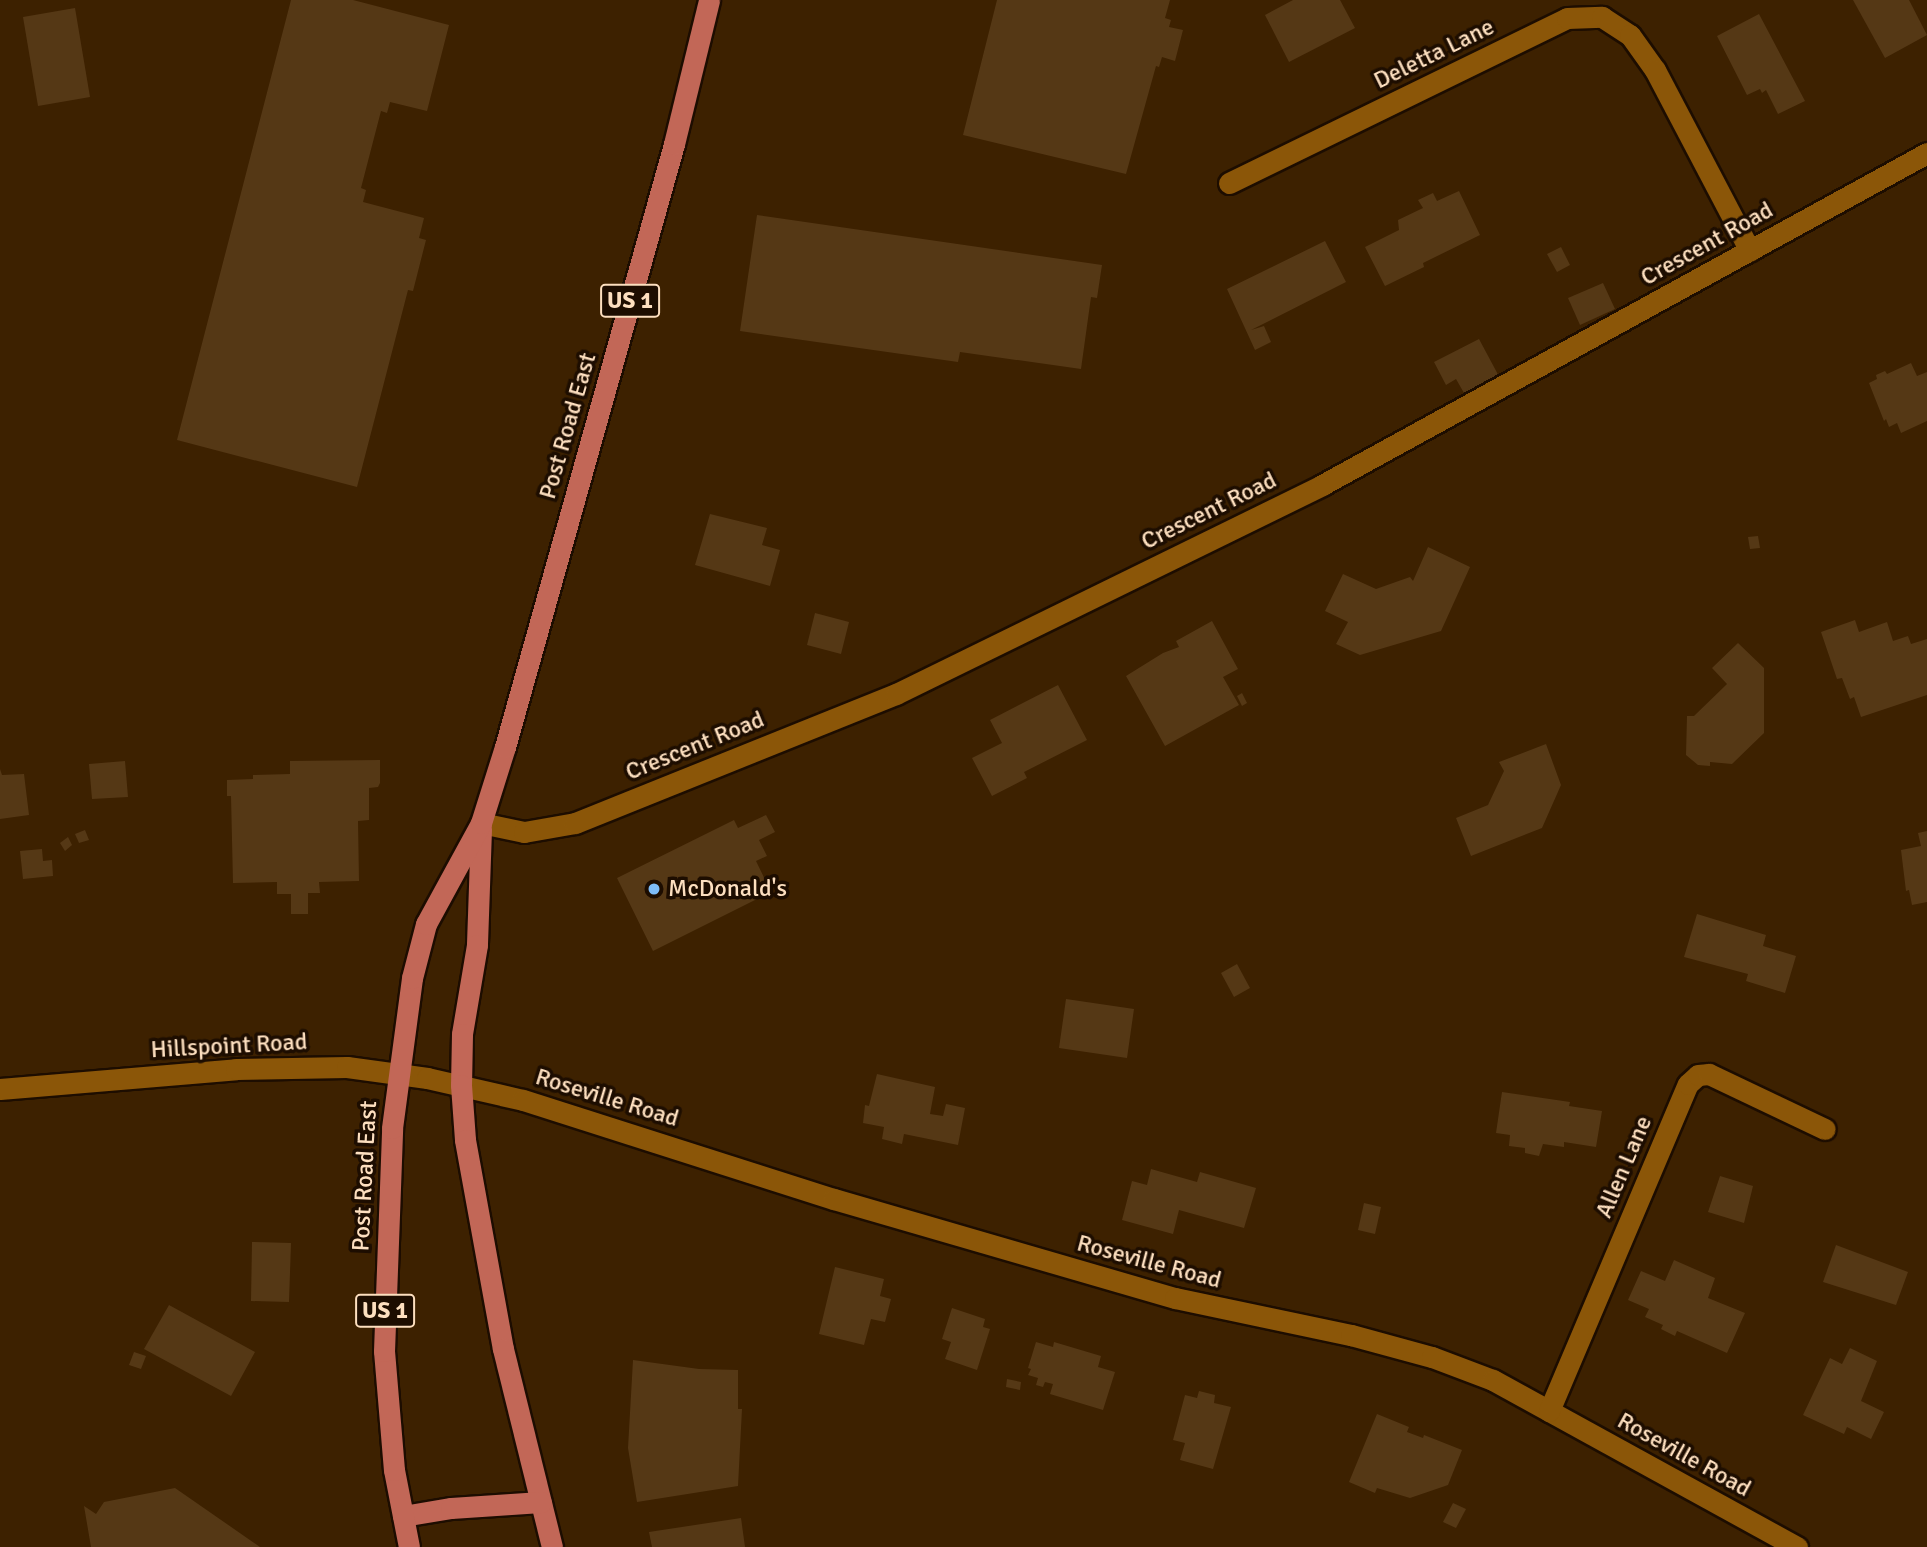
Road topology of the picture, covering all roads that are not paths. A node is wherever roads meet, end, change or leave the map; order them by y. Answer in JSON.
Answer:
{"nodes":[{"id":1,"x":709,"y":0,"type":"edge"},
{"id":2,"x":1927,"y":153,"type":"edge"},
{"id":3,"x":1229,"y":183,"type":"dead end"},
{"id":4,"x":1750,"y":251,"type":"junction"},
{"id":5,"x":481,"y":823,"type":"junction"},
{"id":6,"x":397,"y":1073,"type":"junction"},
{"id":7,"x":461,"y":1085,"type":"junction"},
{"id":8,"x":0,"y":1089,"type":"edge"},
{"id":9,"x":1825,"y":1129,"type":"dead end"},
{"id":10,"x":1549,"y":1411,"type":"junction"},
{"id":11,"x":541,"y":1502,"type":"junction"},
{"id":12,"x":402,"y":1516,"type":"junction"},
{"id":13,"x":409,"y":1547,"type":"edge"},
{"id":14,"x":552,"y":1547,"type":"edge"},
{"id":15,"x":1797,"y":1547,"type":"edge"}],
"edges":[{"from":1,"to":5,"type":"main road","name":"Post Road East","number":"US 1"},
{"from":2,"to":4,"type":"street","name":"Crescent Road"},
{"from":3,"to":4,"type":"street","name":"Deletta Lane"},
{"from":4,"to":5,"type":"street","name":"Crescent Road"},
{"from":5,"to":6,"type":"main road","name":"Post Road East","number":"US 1"},
{"from":5,"to":7,"type":"main road","name":"Post Road East","number":"US 1"},
{"from":6,"to":7,"type":"street","name":"Hillspoint Road"},
{"from":6,"to":8,"type":"street","name":"Hillspoint Road"},
{"from":6,"to":12,"type":"main road","name":"Post Road East","number":"US 1"},
{"from":7,"to":10,"type":"street","name":"Roseville Road"},
{"from":7,"to":11,"type":"main road","name":"Post Road East","number":"US 1"},
{"from":9,"to":10,"type":"street","name":"Allen Lane"},
{"from":10,"to":15,"type":"street","name":"Roseville Road"},
{"from":11,"to":12,"type":"main road"},
{"from":11,"to":14,"type":"main road","name":"Post Road East","number":"US 1"},
{"from":12,"to":13,"type":"main road","name":"Post Road East","number":"US 1"}]}
